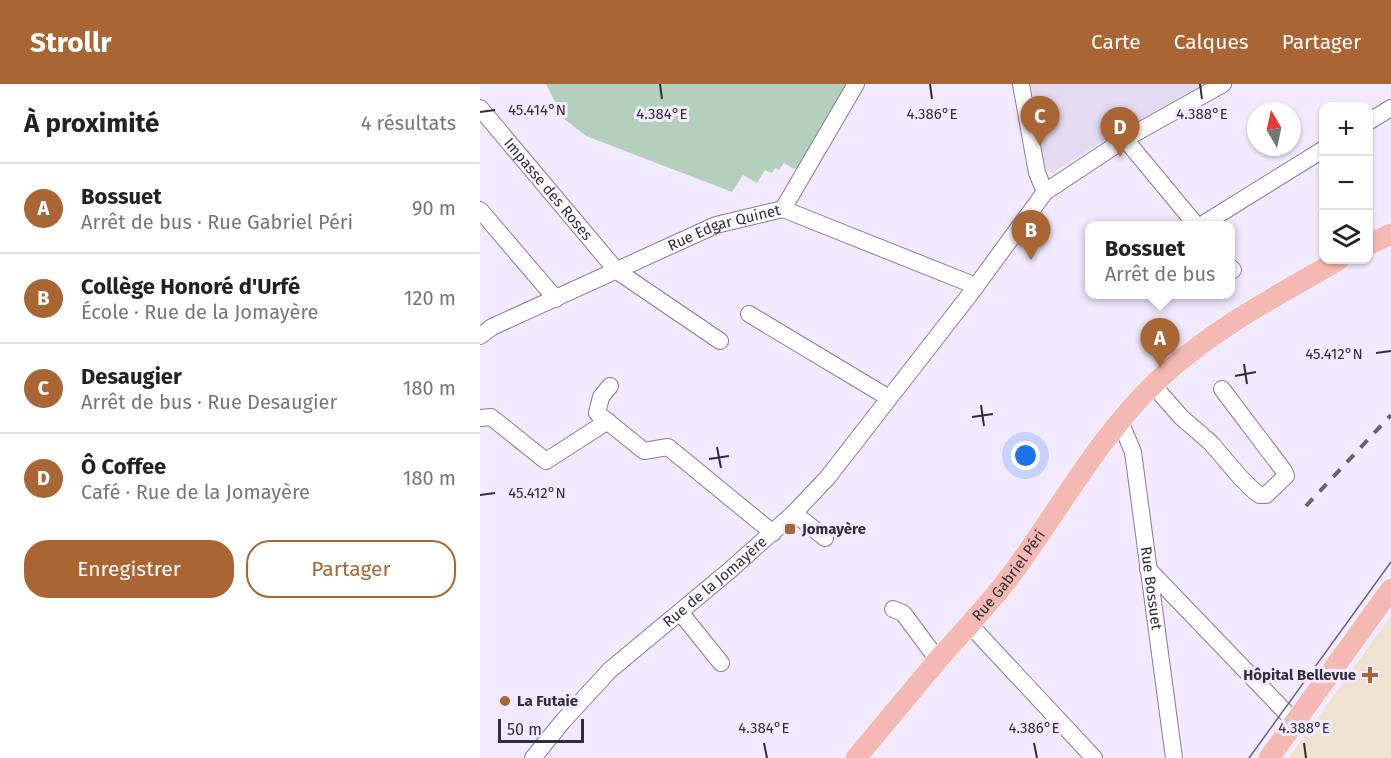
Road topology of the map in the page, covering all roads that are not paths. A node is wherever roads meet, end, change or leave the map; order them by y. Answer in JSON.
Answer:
{"nodes":[{"id":1,"x":856,"y":84,"type":"edge"},
{"id":2,"x":1021,"y":84,"type":"edge"},
{"id":3,"x":1223,"y":84,"type":"edge"},
{"id":4,"x":480,"y":108,"type":"edge"},
{"id":5,"x":1391,"y":108,"type":"edge"},
{"id":6,"x":1373,"y":119,"type":"edge"},
{"id":7,"x":1125,"y":139,"type":"junction"},
{"id":8,"x":1319,"y":152,"type":"edge"},
{"id":9,"x":1045,"y":192,"type":"junction"},
{"id":10,"x":783,"y":209,"type":"junction"},
{"id":11,"x":480,"y":210,"type":"edge"},
{"id":12,"x":1195,"y":221,"type":"edge"},
{"id":13,"x":1205,"y":221,"type":"edge"},
{"id":14,"x":1391,"y":234,"type":"edge"},
{"id":15,"x":1373,"y":243,"type":"edge"},
{"id":16,"x":1332,"y":264,"type":"edge"},
{"id":17,"x":617,"y":271,"type":"junction"},
{"id":18,"x":976,"y":286,"type":"junction"},
{"id":19,"x":556,"y":298,"type":"junction"},
{"id":20,"x":749,"y":315,"type":"dead end"},
{"id":21,"x":480,"y":336,"type":"edge"},
{"id":22,"x":720,"y":341,"type":"dead end"},
{"id":23,"x":1153,"y":385,"type":"junction"},
{"id":24,"x":610,"y":386,"type":"dead end"},
{"id":25,"x":1222,"y":389,"type":"dead end"},
{"id":26,"x":889,"y":398,"type":"junction"},
{"id":27,"x":480,"y":418,"type":"edge"},
{"id":28,"x":608,"y":421,"type":"junction"},
{"id":29,"x":1120,"y":421,"type":"junction"},
{"id":30,"x":794,"y":513,"type":"junction"},
{"id":31,"x":773,"y":532,"type":"junction"},
{"id":32,"x":825,"y":538,"type":"dead end"},
{"id":33,"x":1148,"y":569,"type":"junction"},
{"id":34,"x":1391,"y":589,"type":"edge"},
{"id":35,"x":894,"y":609,"type":"dead end"},
{"id":36,"x":680,"y":612,"type":"junction"},
{"id":37,"x":970,"y":624,"type":"junction"},
{"id":38,"x":938,"y":660,"type":"junction"},
{"id":39,"x":721,"y":663,"type":"dead end"},
{"id":40,"x":1295,"y":722,"type":"junction"},
{"id":41,"x":533,"y":758,"type":"edge"},
{"id":42,"x":856,"y":758,"type":"edge"},
{"id":43,"x":1094,"y":758,"type":"edge"},
{"id":44,"x":1174,"y":758,"type":"edge"},
{"id":45,"x":1269,"y":758,"type":"edge"}],
"edges":[{"from":1,"to":10,"type":"street"},
{"from":2,"to":9,"type":"street"},
{"from":3,"to":7,"type":"street","name":"Rue de la Jomayère"},
{"from":4,"to":17,"type":"street","name":"Impasse des Roses"},
{"from":5,"to":6,"type":"street"},
{"from":7,"to":9,"type":"street","name":"Rue de la Jomayère"},
{"from":7,"to":12,"type":"street"},
{"from":8,"to":13,"type":"street"},
{"from":9,"to":18,"type":"street","name":"Rue de la Jomayère"},
{"from":10,"to":17,"type":"street","name":"Rue Edgar Quinet"},
{"from":10,"to":18,"type":"street","name":"Rue Edgar Quinet"},
{"from":11,"to":19,"type":"street"},
{"from":14,"to":15,"type":"main road"},
{"from":16,"to":23,"type":"main road","name":"Rue Gabriel Péri"},
{"from":17,"to":19,"type":"street","name":"Rue Edgar Quinet"},
{"from":17,"to":22,"type":"street","name":"Impasse des Roses"},
{"from":18,"to":26,"type":"street","name":"Rue de la Jomayère"},
{"from":19,"to":21,"type":"street","name":"Rue Edgar Quinet"},
{"from":20,"to":26,"type":"street"},
{"from":23,"to":25,"type":"street"},
{"from":23,"to":29,"type":"main road","name":"Rue Gabriel Péri"},
{"from":24,"to":28,"type":"street"},
{"from":26,"to":30,"type":"street","name":"Rue de la Jomayère"},
{"from":27,"to":28,"type":"street"},
{"from":28,"to":31,"type":"street"},
{"from":29,"to":33,"type":"street","name":"Rue Bossuet"},
{"from":29,"to":37,"type":"main road","name":"Rue Gabriel Péri"},
{"from":30,"to":31,"type":"street","name":"Rue de la Jomayère"},
{"from":30,"to":32,"type":"street"},
{"from":31,"to":36,"type":"street","name":"Rue de la Jomayère"},
{"from":33,"to":40,"type":"street"},
{"from":33,"to":44,"type":"street","name":"Rue Bossuet"},
{"from":34,"to":40,"type":"main road"},
{"from":35,"to":38,"type":"street"},
{"from":36,"to":39,"type":"street"},
{"from":36,"to":41,"type":"street","name":"Rue de la Jomayère"},
{"from":37,"to":38,"type":"main road","name":"Rue Gabriel Péri"},
{"from":37,"to":43,"type":"street"},
{"from":38,"to":42,"type":"main road","name":"Rue Gabriel Péri"},
{"from":40,"to":45,"type":"main road"}]}
